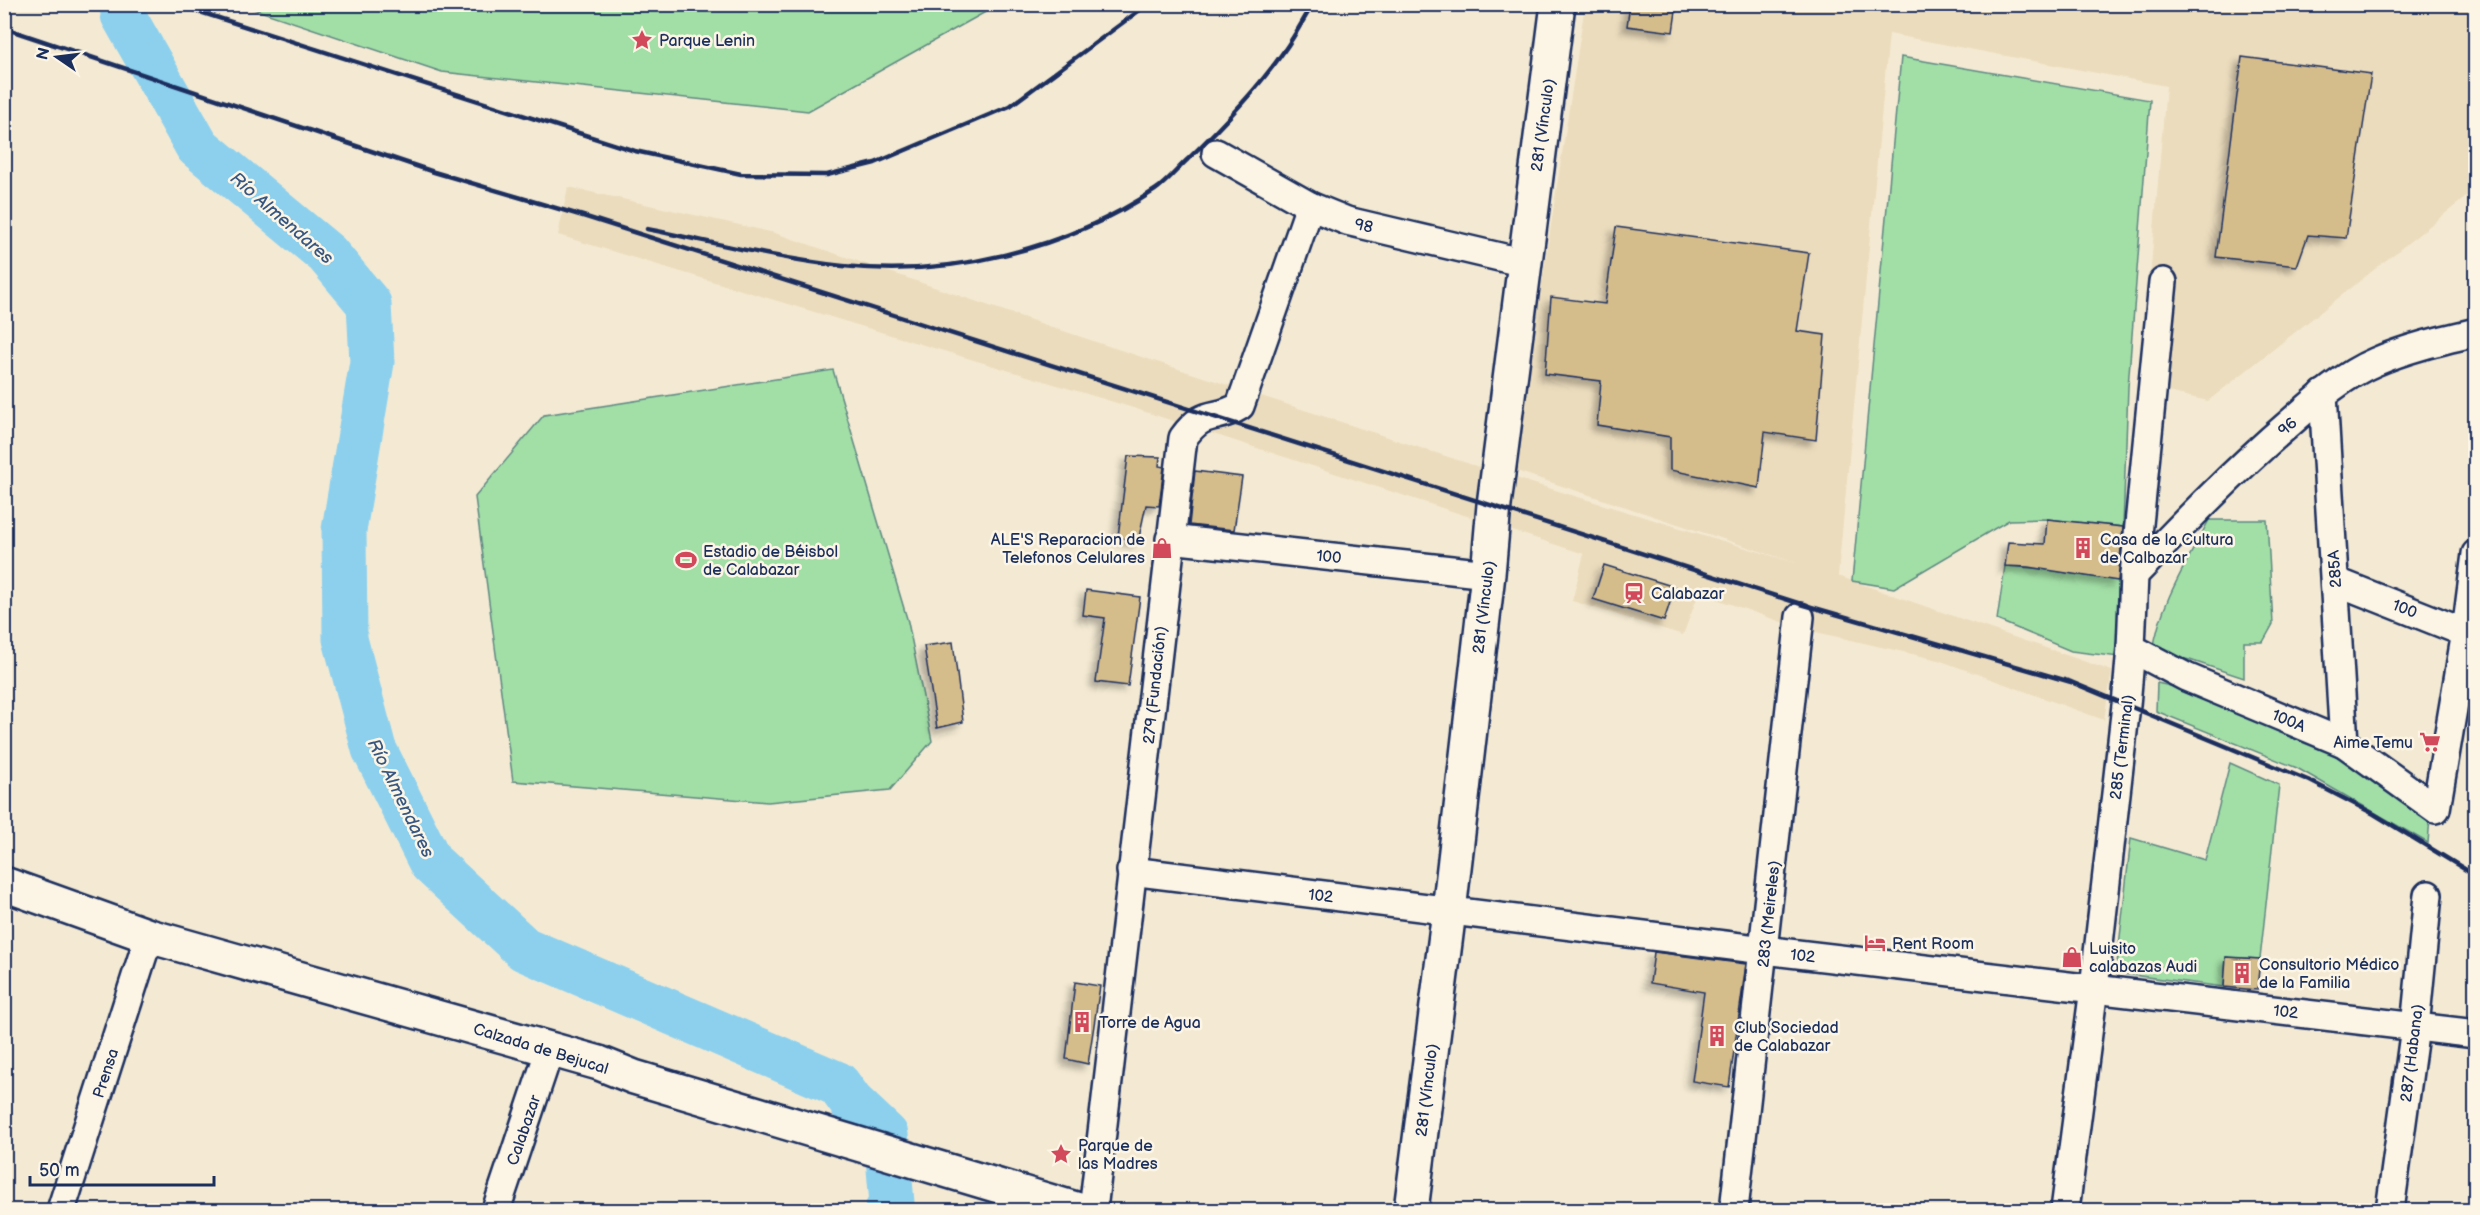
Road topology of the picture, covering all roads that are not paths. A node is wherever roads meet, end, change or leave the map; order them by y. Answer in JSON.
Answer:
{"nodes":[{"id":1,"x":1558,"y":4,"type":"edge"},
{"id":2,"x":1216,"y":153,"type":"dead end"},
{"id":3,"x":1310,"y":206,"type":"junction"},
{"id":4,"x":1525,"y":262,"type":"junction"},
{"id":5,"x":2163,"y":282,"type":"dead end"},
{"id":6,"x":2475,"y":332,"type":"edge"},
{"id":7,"x":2323,"y":394,"type":"junction"},
{"id":8,"x":1170,"y":539,"type":"junction"},
{"id":9,"x":2475,"y":554,"type":"edge"},
{"id":10,"x":1488,"y":574,"type":"junction"},
{"id":11,"x":2133,"y":575,"type":"junction"},
{"id":12,"x":2335,"y":581,"type":"junction"},
{"id":13,"x":1800,"y":617,"type":"dead end"},
{"id":14,"x":2471,"y":634,"type":"edge"},
{"id":15,"x":2132,"y":648,"type":"junction"},
{"id":16,"x":2344,"y":743,"type":"junction"},
{"id":17,"x":1131,"y":871,"type":"junction"},
{"id":18,"x":4,"y":884,"type":"edge"},
{"id":19,"x":2428,"y":896,"type":"dead end"},
{"id":20,"x":1449,"y":911,"type":"junction"},
{"id":21,"x":149,"y":936,"type":"junction"},
{"id":22,"x":1764,"y":950,"type":"junction"},
{"id":23,"x":2094,"y":988,"type":"junction"},
{"id":24,"x":2415,"y":1027,"type":"junction"},
{"id":25,"x":2475,"y":1034,"type":"edge"},
{"id":26,"x":550,"y":1049,"type":"junction"},
{"id":27,"x":1067,"y":1207,"type":"edge"},
{"id":28,"x":61,"y":1210,"type":"edge"},
{"id":29,"x":496,"y":1210,"type":"edge"},
{"id":30,"x":1093,"y":1210,"type":"edge"},
{"id":31,"x":1411,"y":1210,"type":"edge"},
{"id":32,"x":1734,"y":1210,"type":"edge"},
{"id":33,"x":2065,"y":1210,"type":"edge"},
{"id":34,"x":2390,"y":1210,"type":"edge"}],
"edges":[{"from":1,"to":4,"type":"main road","name":"281 (Vínculo)"},
{"from":2,"to":3,"type":"street","name":"98"},
{"from":3,"to":4,"type":"street","name":"98"},
{"from":3,"to":8,"type":"street","name":"279 (Fundación)"},
{"from":4,"to":10,"type":"main road","name":"281 (Vínculo)"},
{"from":5,"to":11,"type":"street","name":"285 (Terminal)"},
{"from":6,"to":7,"type":"street","name":"96"},
{"from":7,"to":11,"type":"street","name":"96"},
{"from":7,"to":12,"type":"street","name":"285A"},
{"from":8,"to":10,"type":"street","name":"100"},
{"from":8,"to":17,"type":"street","name":"279 (Fundación)"},
{"from":9,"to":14,"type":"street"},
{"from":10,"to":20,"type":"main road","name":"281 (Vínculo)"},
{"from":11,"to":15,"type":"street","name":"285 (Terminal)"},
{"from":12,"to":14,"type":"street","name":"100"},
{"from":12,"to":16,"type":"street","name":"285A"},
{"from":13,"to":22,"type":"street","name":"283 (Meireles)"},
{"from":14,"to":16,"type":"street","name":"100A"},
{"from":15,"to":16,"type":"street","name":"100A"},
{"from":15,"to":23,"type":"street","name":"285 (Terminal)"},
{"from":17,"to":20,"type":"street","name":"102"},
{"from":17,"to":30,"type":"street","name":"279 (Fundación)"},
{"from":18,"to":21,"type":"main road","name":"Calzada de Bejucal"},
{"from":19,"to":24,"type":"street","name":"287 (Habana)"},
{"from":20,"to":22,"type":"street","name":"102"},
{"from":20,"to":31,"type":"main road","name":"281 (Vínculo)"},
{"from":21,"to":26,"type":"main road","name":"Calzada de Bejucal"},
{"from":21,"to":28,"type":"street","name":"Prensa"},
{"from":22,"to":23,"type":"street","name":"102"},
{"from":22,"to":32,"type":"street","name":"283 (Meireles)"},
{"from":23,"to":24,"type":"street","name":"102"},
{"from":23,"to":33,"type":"street","name":"285 (Terminal)"},
{"from":24,"to":25,"type":"street","name":"102"},
{"from":24,"to":34,"type":"street","name":"287 (Habana)"},
{"from":26,"to":27,"type":"main road","name":"Calzada de Bejucal"},
{"from":26,"to":29,"type":"street","name":"Calabazar"}]}
